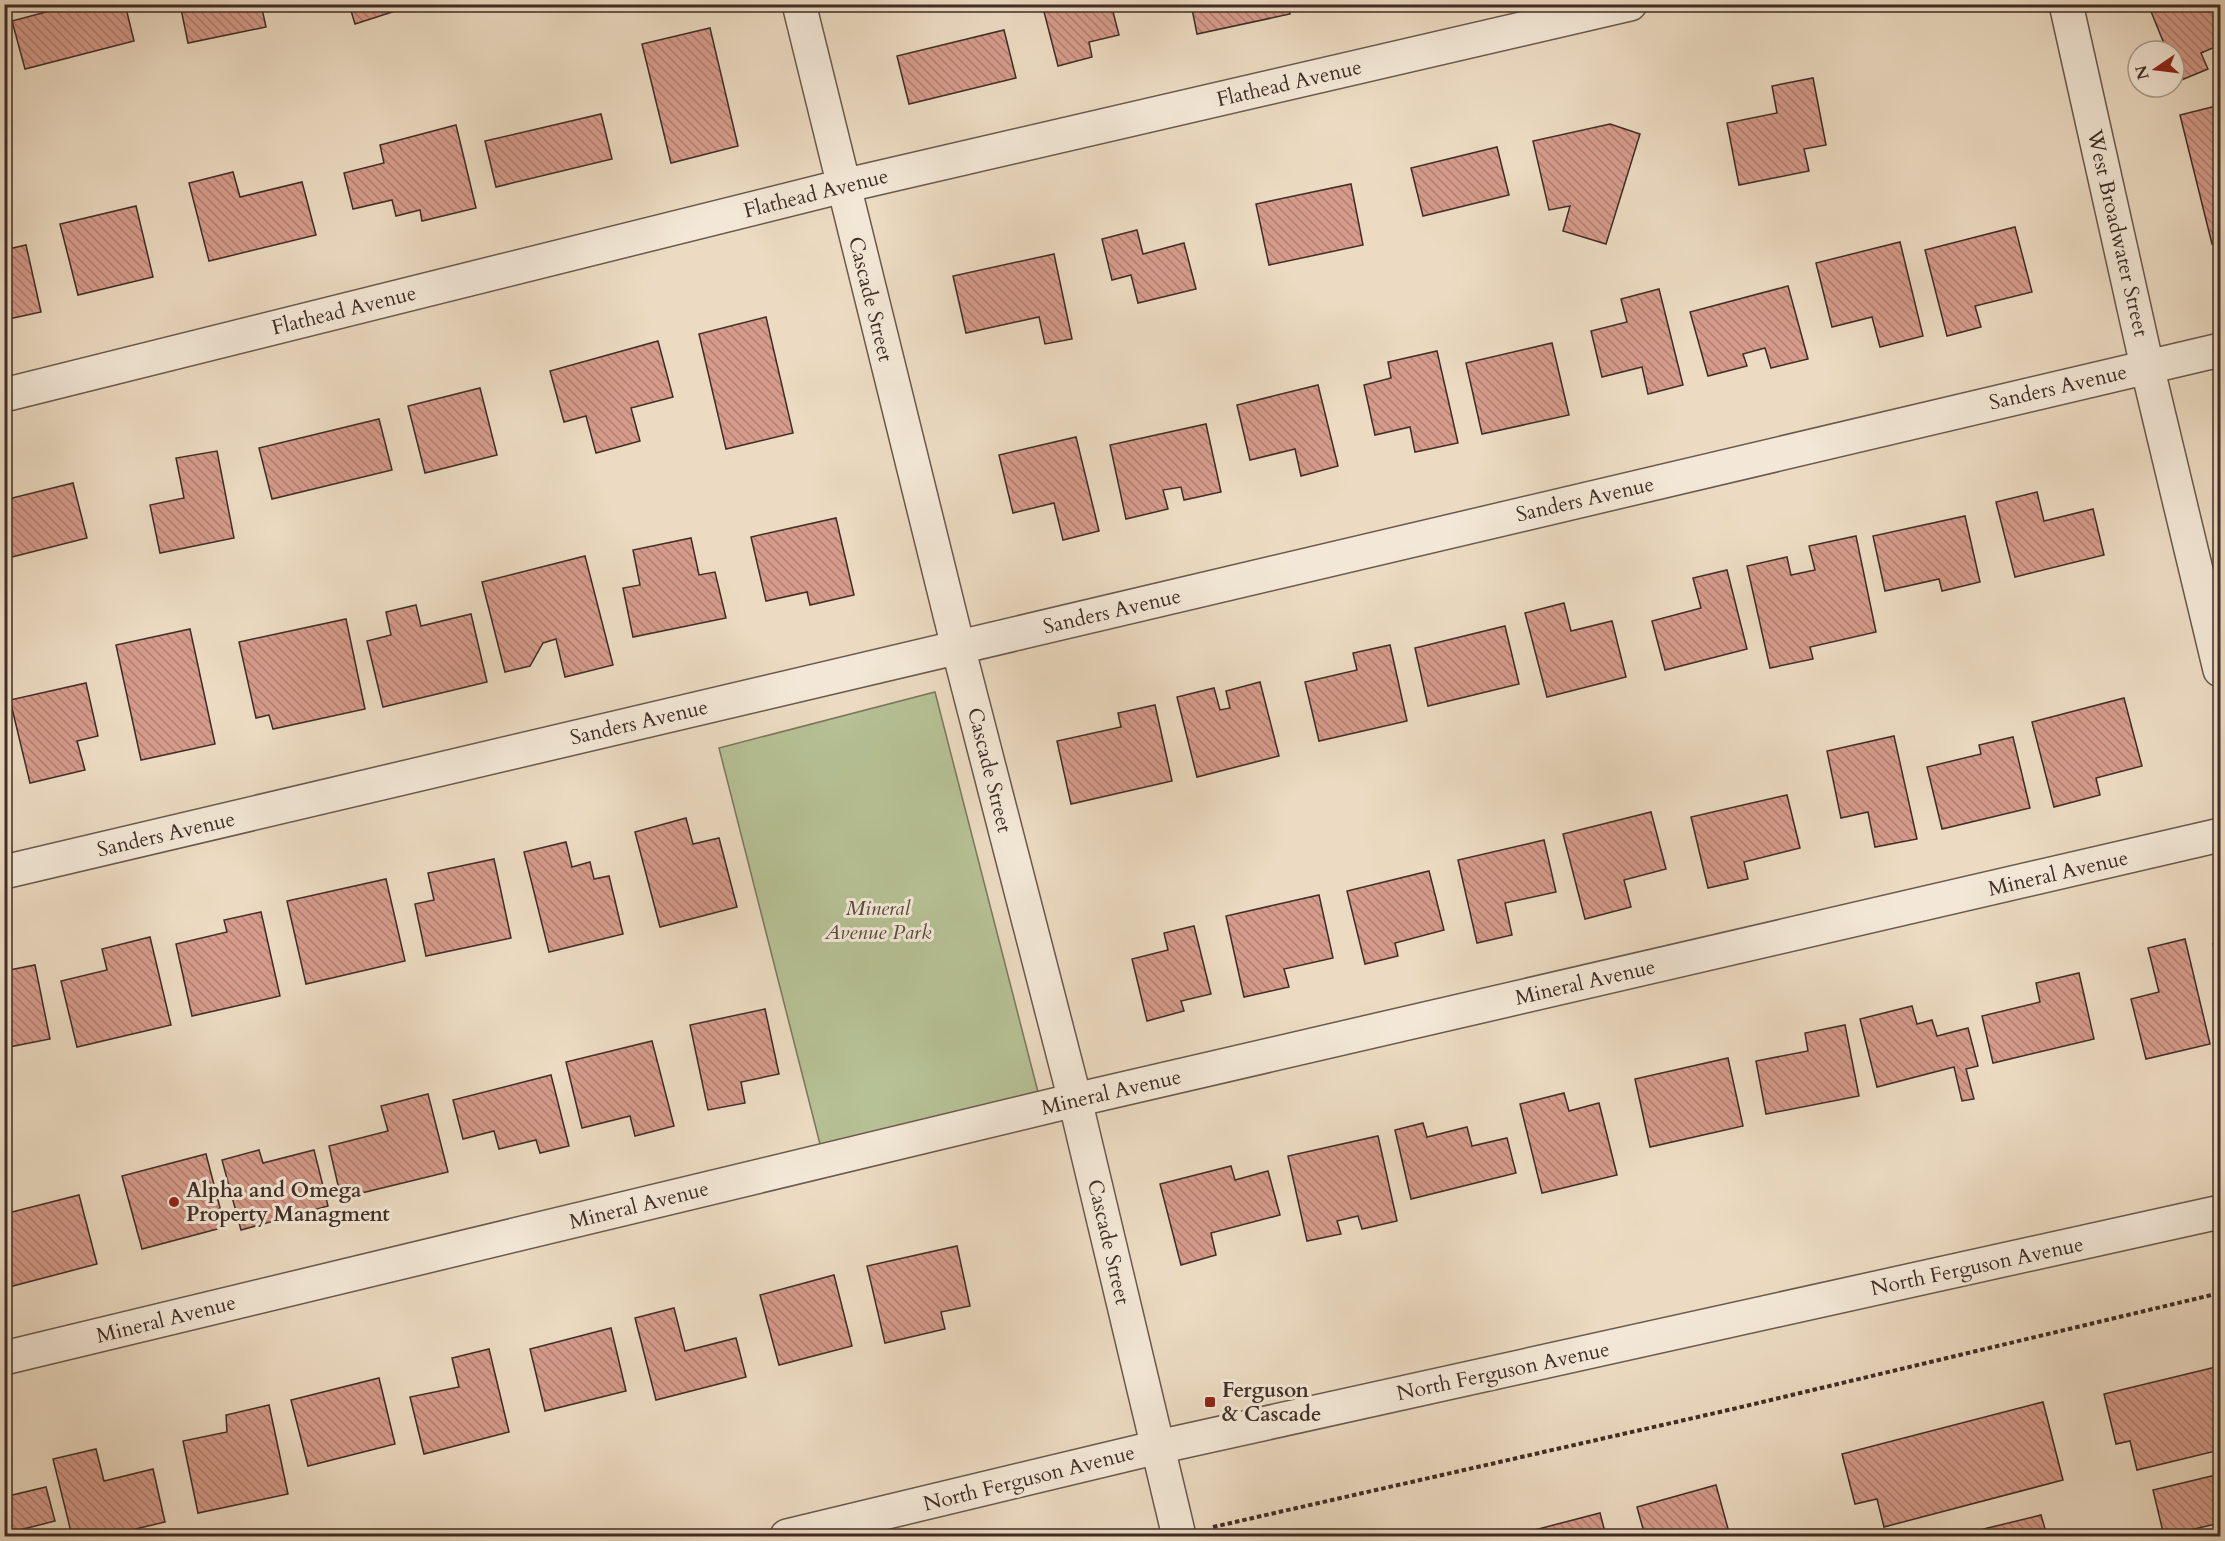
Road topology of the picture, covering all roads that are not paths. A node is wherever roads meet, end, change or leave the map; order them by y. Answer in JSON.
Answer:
{"nodes":[{"id":1,"x":800,"y":4,"type":"edge"},
{"id":2,"x":1630,"y":4,"type":"edge"},
{"id":3,"x":2066,"y":4,"type":"edge"},
{"id":4,"x":843,"y":186,"type":"junction"},
{"id":5,"x":2220,"y":350,"type":"edge"},
{"id":6,"x":2147,"y":366,"type":"junction"},
{"id":7,"x":4,"y":395,"type":"edge"},
{"id":8,"x":958,"y":647,"type":"junction"},
{"id":9,"x":2220,"y":670,"type":"edge"},
{"id":10,"x":2220,"y":835,"type":"edge"},
{"id":11,"x":4,"y":872,"type":"edge"},
{"id":12,"x":1075,"y":1100,"type":"junction"},
{"id":13,"x":2220,"y":1212,"type":"edge"},
{"id":14,"x":4,"y":1358,"type":"edge"},
{"id":15,"x":1158,"y":1447,"type":"junction"},
{"id":16,"x":787,"y":1536,"type":"edge"},
{"id":17,"x":1178,"y":1536,"type":"edge"}],
"edges":[{"from":1,"to":4,"type":"street","name":"Cascade Street"},
{"from":2,"to":4,"type":"street","name":"Flathead Avenue"},
{"from":3,"to":6,"type":"street","name":"West Broadwater Street"},
{"from":4,"to":7,"type":"street","name":"Flathead Avenue"},
{"from":4,"to":8,"type":"street","name":"Cascade Street"},
{"from":5,"to":6,"type":"street","name":"Sanders Avenue"},
{"from":6,"to":8,"type":"street","name":"Sanders Avenue"},
{"from":6,"to":9,"type":"street","name":"West Broadwater Street"},
{"from":8,"to":11,"type":"street","name":"Sanders Avenue"},
{"from":8,"to":12,"type":"street","name":"Cascade Street"},
{"from":10,"to":12,"type":"street","name":"Mineral Avenue"},
{"from":12,"to":14,"type":"street","name":"Mineral Avenue"},
{"from":12,"to":15,"type":"street","name":"Cascade Street"},
{"from":13,"to":15,"type":"street","name":"North Ferguson Avenue"},
{"from":15,"to":16,"type":"street","name":"North Ferguson Avenue"},
{"from":15,"to":17,"type":"street","name":"Cascade Street"}]}
